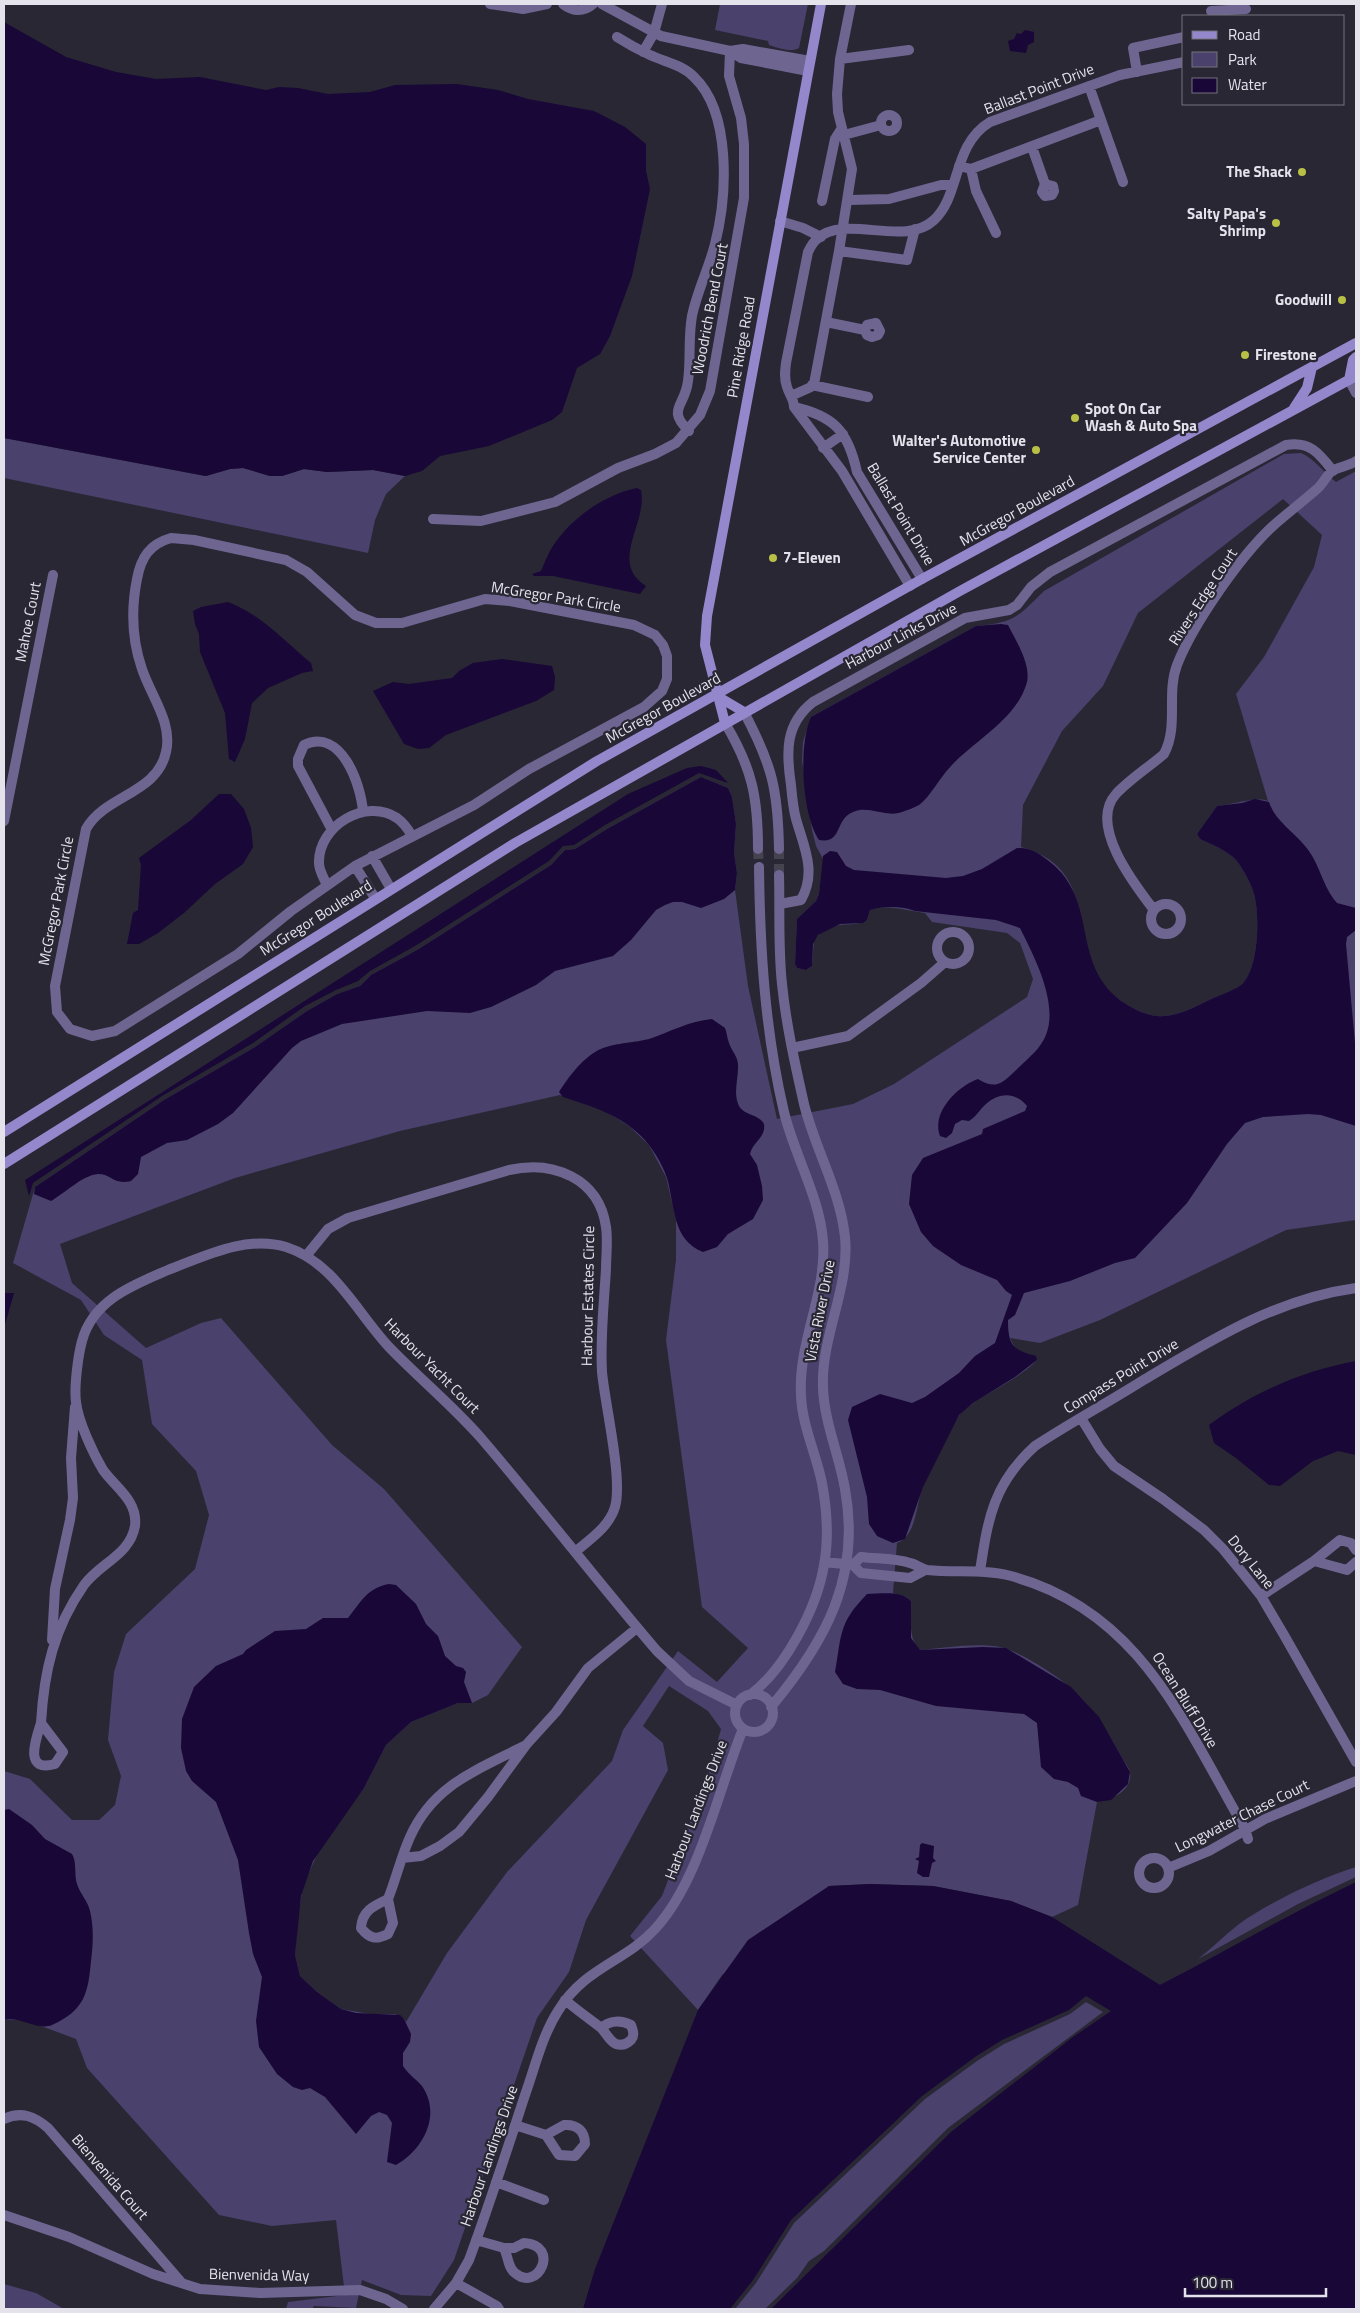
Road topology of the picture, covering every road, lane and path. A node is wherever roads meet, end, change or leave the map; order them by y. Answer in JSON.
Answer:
{"nodes":[{"id":1,"x":490,"y":4,"type":"edge"},
{"id":2,"x":546,"y":4,"type":"edge"},
{"id":3,"x":563,"y":4,"type":"edge"},
{"id":4,"x":593,"y":4,"type":"edge"},
{"id":5,"x":602,"y":4,"type":"edge"},
{"id":6,"x":662,"y":4,"type":"edge"},
{"id":7,"x":821,"y":4,"type":"edge"},
{"id":8,"x":851,"y":4,"type":"edge"},
{"id":9,"x":1210,"y":10,"type":"edge"},
{"id":10,"x":1246,"y":10,"type":"edge"},
{"id":11,"x":654,"y":33,"type":"junction"},
{"id":12,"x":1182,"y":37,"type":"edge"},
{"id":13,"x":617,"y":38,"type":"dead end"},
{"id":14,"x":909,"y":50,"type":"dead end"},
{"id":15,"x":730,"y":51,"type":"junction"},
{"id":16,"x":643,"y":52,"type":"junction"},
{"id":17,"x":840,"y":60,"type":"junction"},
{"id":18,"x":1182,"y":62,"type":"edge"},
{"id":19,"x":809,"y":66,"type":"junction"},
{"id":20,"x":1137,"y":72,"type":"junction"},
{"id":21,"x":1089,"y":86,"type":"junction"},
{"id":22,"x":1101,"y":120,"type":"junction"},
{"id":23,"x":881,"y":125,"type":"dead end"},
{"id":24,"x":843,"y":132,"type":"junction"},
{"id":25,"x":1032,"y":147,"type":"junction"},
{"id":26,"x":959,"y":166,"type":"junction"},
{"id":27,"x":972,"y":169,"type":"junction"},
{"id":28,"x":1122,"y":182,"type":"dead end"},
{"id":29,"x":1045,"y":184,"type":"dead end"},
{"id":30,"x":952,"y":185,"type":"junction"},
{"id":31,"x":849,"y":200,"type":"junction"},
{"id":32,"x":822,"y":201,"type":"dead end"},
{"id":33,"x":780,"y":221,"type":"junction"},
{"id":34,"x":915,"y":229,"type":"junction"},
{"id":35,"x":842,"y":230,"type":"junction"},
{"id":36,"x":996,"y":233,"type":"dead end"},
{"id":37,"x":821,"y":237,"type":"junction"},
{"id":38,"x":839,"y":251,"type":"junction"},
{"id":39,"x":826,"y":322,"type":"junction"},
{"id":40,"x":865,"y":330,"type":"dead end"},
{"id":41,"x":1356,"y":343,"type":"edge"},
{"id":42,"x":1356,"y":357,"type":"edge"},
{"id":43,"x":1312,"y":367,"type":"junction"},
{"id":44,"x":1353,"y":378,"type":"edge"},
{"id":45,"x":812,"y":385,"type":"junction"},
{"id":46,"x":1356,"y":393,"type":"edge"},
{"id":47,"x":791,"y":396,"type":"junction"},
{"id":48,"x":868,"y":397,"type":"dead end"},
{"id":49,"x":794,"y":406,"type":"junction"},
{"id":50,"x":1292,"y":411,"type":"junction"},
{"id":51,"x":689,"y":431,"type":"junction"},
{"id":52,"x":843,"y":434,"type":"junction"},
{"id":53,"x":823,"y":448,"type":"junction"},
{"id":54,"x":1356,"y":461,"type":"edge"},
{"id":55,"x":1333,"y":470,"type":"junction"},
{"id":56,"x":862,"y":481,"type":"junction"},
{"id":57,"x":851,"y":487,"type":"junction"},
{"id":58,"x":433,"y":519,"type":"dead end"},
{"id":59,"x":53,"y":576,"type":"dead end"},
{"id":60,"x":922,"y":579,"type":"junction"},
{"id":61,"x":910,"y":586,"type":"junction"},
{"id":62,"x":717,"y":696,"type":"junction"},
{"id":63,"x":744,"y":712,"type":"junction"},
{"id":64,"x":725,"y":722,"type":"junction"},
{"id":65,"x":363,"y":812,"type":"junction"},
{"id":66,"x":4,"y":821,"type":"edge"},
{"id":67,"x":332,"y":830,"type":"junction"},
{"id":68,"x":412,"y":836,"type":"junction"},
{"id":69,"x":758,"y":849,"type":"tunnel mouth"},
{"id":70,"x":779,"y":849,"type":"tunnel mouth"},
{"id":71,"x":372,"y":856,"type":"junction"},
{"id":72,"x":355,"y":866,"type":"junction"},
{"id":73,"x":759,"y":867,"type":"tunnel mouth"},
{"id":74,"x":779,"y":875,"type":"tunnel mouth"},
{"id":75,"x":327,"y":885,"type":"junction"},
{"id":76,"x":391,"y":888,"type":"junction"},
{"id":77,"x":375,"y":898,"type":"junction"},
{"id":78,"x":780,"y":904,"type":"junction"},
{"id":79,"x":1154,"y":910,"type":"dead end"},
{"id":80,"x":945,"y":962,"type":"dead end"},
{"id":81,"x":792,"y":1048,"type":"junction"},
{"id":82,"x":4,"y":1132,"type":"edge"},
{"id":83,"x":4,"y":1164,"type":"edge"},
{"id":84,"x":306,"y":1256,"type":"junction"},
{"id":85,"x":1356,"y":1288,"type":"edge"},
{"id":86,"x":76,"y":1402,"type":"junction"},
{"id":87,"x":1081,"y":1418,"type":"junction"},
{"id":88,"x":1356,"y":1550,"type":"edge"},
{"id":89,"x":575,"y":1552,"type":"junction"},
{"id":90,"x":887,"y":1560,"type":"junction"},
{"id":91,"x":825,"y":1562,"type":"junction"},
{"id":92,"x":1314,"y":1562,"type":"junction"},
{"id":93,"x":1356,"y":1562,"type":"edge"},
{"id":94,"x":850,"y":1565,"type":"junction"},
{"id":95,"x":925,"y":1570,"type":"junction"},
{"id":96,"x":980,"y":1572,"type":"junction"},
{"id":97,"x":886,"y":1576,"type":"junction"},
{"id":98,"x":1261,"y":1596,"type":"junction"},
{"id":99,"x":637,"y":1628,"type":"junction"},
{"id":100,"x":51,"y":1649,"type":"junction"},
{"id":101,"x":750,"y":1695,"type":"junction"},
{"id":102,"x":737,"y":1704,"type":"junction"},
{"id":103,"x":771,"y":1707,"type":"junction"},
{"id":104,"x":41,"y":1723,"type":"dead end"},
{"id":105,"x":743,"y":1729,"type":"junction"},
{"id":106,"x":526,"y":1745,"type":"junction"},
{"id":107,"x":1356,"y":1762,"type":"edge"},
{"id":108,"x":1356,"y":1781,"type":"edge"},
{"id":109,"x":1247,"y":1834,"type":"junction"},
{"id":110,"x":402,"y":1858,"type":"junction"},
{"id":111,"x":1168,"y":1868,"type":"dead end"},
{"id":112,"x":388,"y":1899,"type":"dead end"},
{"id":113,"x":565,"y":2000,"type":"junction"},
{"id":114,"x":601,"y":2028,"type":"dead end"},
{"id":115,"x":4,"y":2119,"type":"edge"},
{"id":116,"x":515,"y":2125,"type":"junction"},
{"id":117,"x":546,"y":2135,"type":"dead end"},
{"id":118,"x":496,"y":2182,"type":"junction"},
{"id":119,"x":544,"y":2200,"type":"dead end"},
{"id":120,"x":4,"y":2215,"type":"edge"},
{"id":121,"x":476,"y":2240,"type":"junction"},
{"id":122,"x":504,"y":2248,"type":"dead end"},
{"id":123,"x":182,"y":2283,"type":"junction"},
{"id":124,"x":456,"y":2283,"type":"junction"},
{"id":125,"x":403,"y":2309,"type":"edge"},
{"id":126,"x":434,"y":2309,"type":"edge"},
{"id":127,"x":499,"y":2309,"type":"edge"}],
"edges":[{"from":1,"to":2,"type":"street"},
{"from":3,"to":4,"type":"street"},
{"from":5,"to":11,"type":"street"},
{"from":6,"to":11,"type":"street"},
{"from":7,"to":19,"type":"main road","name":"Pine Ridge Road"},
{"from":8,"to":17,"type":"street"},
{"from":9,"to":10,"type":"street"},
{"from":11,"to":15,"type":"street"},
{"from":11,"to":16,"type":"street"},
{"from":12,"to":20,"type":"street"},
{"from":13,"to":16,"type":"street"},
{"from":14,"to":17,"type":"street"},
{"from":15,"to":19,"type":"street"},
{"from":15,"to":51,"type":"street","name":"Woodrich Bend Court"},
{"from":16,"to":51,"type":"street"},
{"from":17,"to":24,"type":"street"},
{"from":18,"to":20,"type":"street","name":"Ballast Point Drive"},
{"from":19,"to":33,"type":"main road","name":"Pine Ridge Road"},
{"from":20,"to":21,"type":"street","name":"Ballast Point Drive"},
{"from":21,"to":22,"type":"street"},
{"from":21,"to":26,"type":"street","name":"Ballast Point Drive"},
{"from":22,"to":25,"type":"street"},
{"from":22,"to":28,"type":"street"},
{"from":23,"to":24,"type":"street"},
{"from":24,"to":31,"type":"street"},
{"from":24,"to":32,"type":"street"},
{"from":25,"to":27,"type":"street"},
{"from":25,"to":29,"type":"street"},
{"from":26,"to":27,"type":"street"},
{"from":26,"to":30,"type":"street","name":"Ballast Point Drive"},
{"from":27,"to":36,"type":"street"},
{"from":30,"to":31,"type":"street"},
{"from":30,"to":34,"type":"street","name":"Ballast Point Drive"},
{"from":31,"to":35,"type":"street"},
{"from":33,"to":37,"type":"street"},
{"from":33,"to":62,"type":"main road","name":"Pine Ridge Road"},
{"from":34,"to":35,"type":"street","name":"Ballast Point Drive"},
{"from":34,"to":38,"type":"street"},
{"from":35,"to":37,"type":"street","name":"Ballast Point Drive"},
{"from":35,"to":38,"type":"street"},
{"from":37,"to":47,"type":"street","name":"Ballast Point Drive"},
{"from":38,"to":39,"type":"street"},
{"from":39,"to":40,"type":"street"},
{"from":39,"to":45,"type":"street"},
{"from":41,"to":43,"type":"main road","name":"McGregor Boulevard"},
{"from":42,"to":44,"type":"main road"},
{"from":43,"to":50,"type":"main road"},
{"from":43,"to":60,"type":"main road","name":"McGregor Boulevard"},
{"from":44,"to":46,"type":"street"},
{"from":44,"to":50,"type":"main road"},
{"from":45,"to":47,"type":"street"},
{"from":45,"to":48,"type":"street"},
{"from":47,"to":49,"type":"street","name":"Ballast Point Drive"},
{"from":49,"to":52,"type":"street","name":"Ballast Point Drive"},
{"from":49,"to":53,"type":"street","name":"Ballast Point Drive"},
{"from":50,"to":63,"type":"main road"},
{"from":51,"to":58,"type":"street","name":"Woodrich Bend Court"},
{"from":52,"to":53,"type":"street"},
{"from":52,"to":56,"type":"street","name":"Ballast Point Drive"},
{"from":53,"to":57,"type":"street","name":"Ballast Point Drive"},
{"from":54,"to":55,"type":"street","name":"Rivers Edge Court"},
{"from":55,"to":78,"type":"street","name":"Harbour Links Drive"},
{"from":55,"to":79,"type":"street","name":"Rivers Edge Court"},
{"from":56,"to":57,"type":"street"},
{"from":56,"to":60,"type":"street","name":"Ballast Point Drive"},
{"from":57,"to":61,"type":"street","name":"Ballast Point Drive"},
{"from":59,"to":66,"type":"street","name":"Mahoe Court"},
{"from":60,"to":61,"type":"main road","name":"McGregor Boulevard"},
{"from":61,"to":62,"type":"main road","name":"McGregor Boulevard"},
{"from":62,"to":63,"type":"main road"},
{"from":62,"to":64,"type":"main road","name":"Pine Ridge Road"},
{"from":62,"to":76,"type":"main road","name":"McGregor Boulevard"},
{"from":63,"to":64,"type":"main road"},
{"from":63,"to":70,"type":"street"},
{"from":64,"to":69,"type":"street"},
{"from":64,"to":83,"type":"main road"},
{"from":65,"to":67,"type":"street"},
{"from":65,"to":67,"type":"street"},
{"from":65,"to":68,"type":"street"},
{"from":67,"to":75,"type":"street"},
{"from":68,"to":71,"type":"street","name":"McGregor Park Circle"},
{"from":68,"to":75,"type":"street","name":"McGregor Park Circle"},
{"from":71,"to":72,"type":"street","name":"McGregor Park Circle"},
{"from":71,"to":76,"type":"street"},
{"from":72,"to":75,"type":"street","name":"McGregor Park Circle"},
{"from":72,"to":77,"type":"street"},
{"from":73,"to":91,"type":"street","name":"Vista River Drive"},
{"from":74,"to":78,"type":"street","name":"Vista River Drive"},
{"from":76,"to":77,"type":"main road","name":"McGregor Boulevard"},
{"from":77,"to":82,"type":"main road","name":"McGregor Boulevard"},
{"from":78,"to":81,"type":"street","name":"Vista River Drive"},
{"from":80,"to":81,"type":"street"},
{"from":81,"to":94,"type":"street","name":"Vista River Drive"},
{"from":84,"to":86,"type":"street","name":"Harbour Yacht Court"},
{"from":84,"to":89,"type":"street","name":"Harbour Yacht Court"},
{"from":84,"to":89,"type":"street","name":"Harbour Estates Circle"},
{"from":85,"to":87,"type":"street","name":"Compass Point Drive"},
{"from":86,"to":100,"type":"street","name":"Harbour Yacht Court"},
{"from":86,"to":100,"type":"street","name":"Harbour Yacht Court"},
{"from":87,"to":96,"type":"street","name":"Compass Point Drive"},
{"from":87,"to":98,"type":"street","name":"Dory Lane"},
{"from":88,"to":92,"type":"street"},
{"from":89,"to":99,"type":"street","name":"Harbour Yacht Court"},
{"from":90,"to":94,"type":"street","name":"Ocean Bluff Drive"},
{"from":90,"to":95,"type":"street","name":"Ocean Bluff Drive"},
{"from":90,"to":97,"type":"street"},
{"from":91,"to":94,"type":"street"},
{"from":91,"to":101,"type":"street","name":"Vista River Drive"},
{"from":92,"to":93,"type":"street"},
{"from":92,"to":98,"type":"street"},
{"from":94,"to":97,"type":"street","name":"Ocean Bluff Drive"},
{"from":94,"to":103,"type":"street","name":"Vista River Drive"},
{"from":95,"to":96,"type":"street","name":"Ocean Bluff Drive"},
{"from":95,"to":97,"type":"street","name":"Ocean Bluff Drive"},
{"from":96,"to":109,"type":"street","name":"Ocean Bluff Drive"},
{"from":98,"to":107,"type":"street","name":"Dory Lane"},
{"from":99,"to":102,"type":"street","name":"Harbour Yacht Court"},
{"from":99,"to":106,"type":"street"},
{"from":100,"to":104,"type":"street","name":"Harbour Yacht Court"},
{"from":101,"to":102,"type":"street"},
{"from":101,"to":103,"type":"street"},
{"from":102,"to":105,"type":"street"},
{"from":103,"to":105,"type":"street"},
{"from":105,"to":113,"type":"street","name":"Harbour Landings Drive"},
{"from":106,"to":110,"type":"street"},
{"from":106,"to":110,"type":"street"},
{"from":108,"to":109,"type":"street","name":"Longwater Chase Court"},
{"from":109,"to":111,"type":"street","name":"Longwater Chase Court"},
{"from":110,"to":112,"type":"street"},
{"from":113,"to":114,"type":"street"},
{"from":113,"to":116,"type":"street","name":"Harbour Landings Drive"},
{"from":115,"to":123,"type":"street","name":"Bienvenida Court"},
{"from":116,"to":117,"type":"street"},
{"from":116,"to":118,"type":"street","name":"Harbour Landings Drive"},
{"from":118,"to":119,"type":"street"},
{"from":118,"to":121,"type":"street","name":"Harbour Landings Drive"},
{"from":120,"to":123,"type":"street","name":"Bienvenida Way"},
{"from":121,"to":122,"type":"street","name":"Harbour Landings Drive"},
{"from":121,"to":124,"type":"street","name":"Harbour Landings Drive"},
{"from":123,"to":125,"type":"street","name":"Bienvenida Way"},
{"from":124,"to":126,"type":"street","name":"Harbour Landings Drive"},
{"from":124,"to":127,"type":"street"}]}
